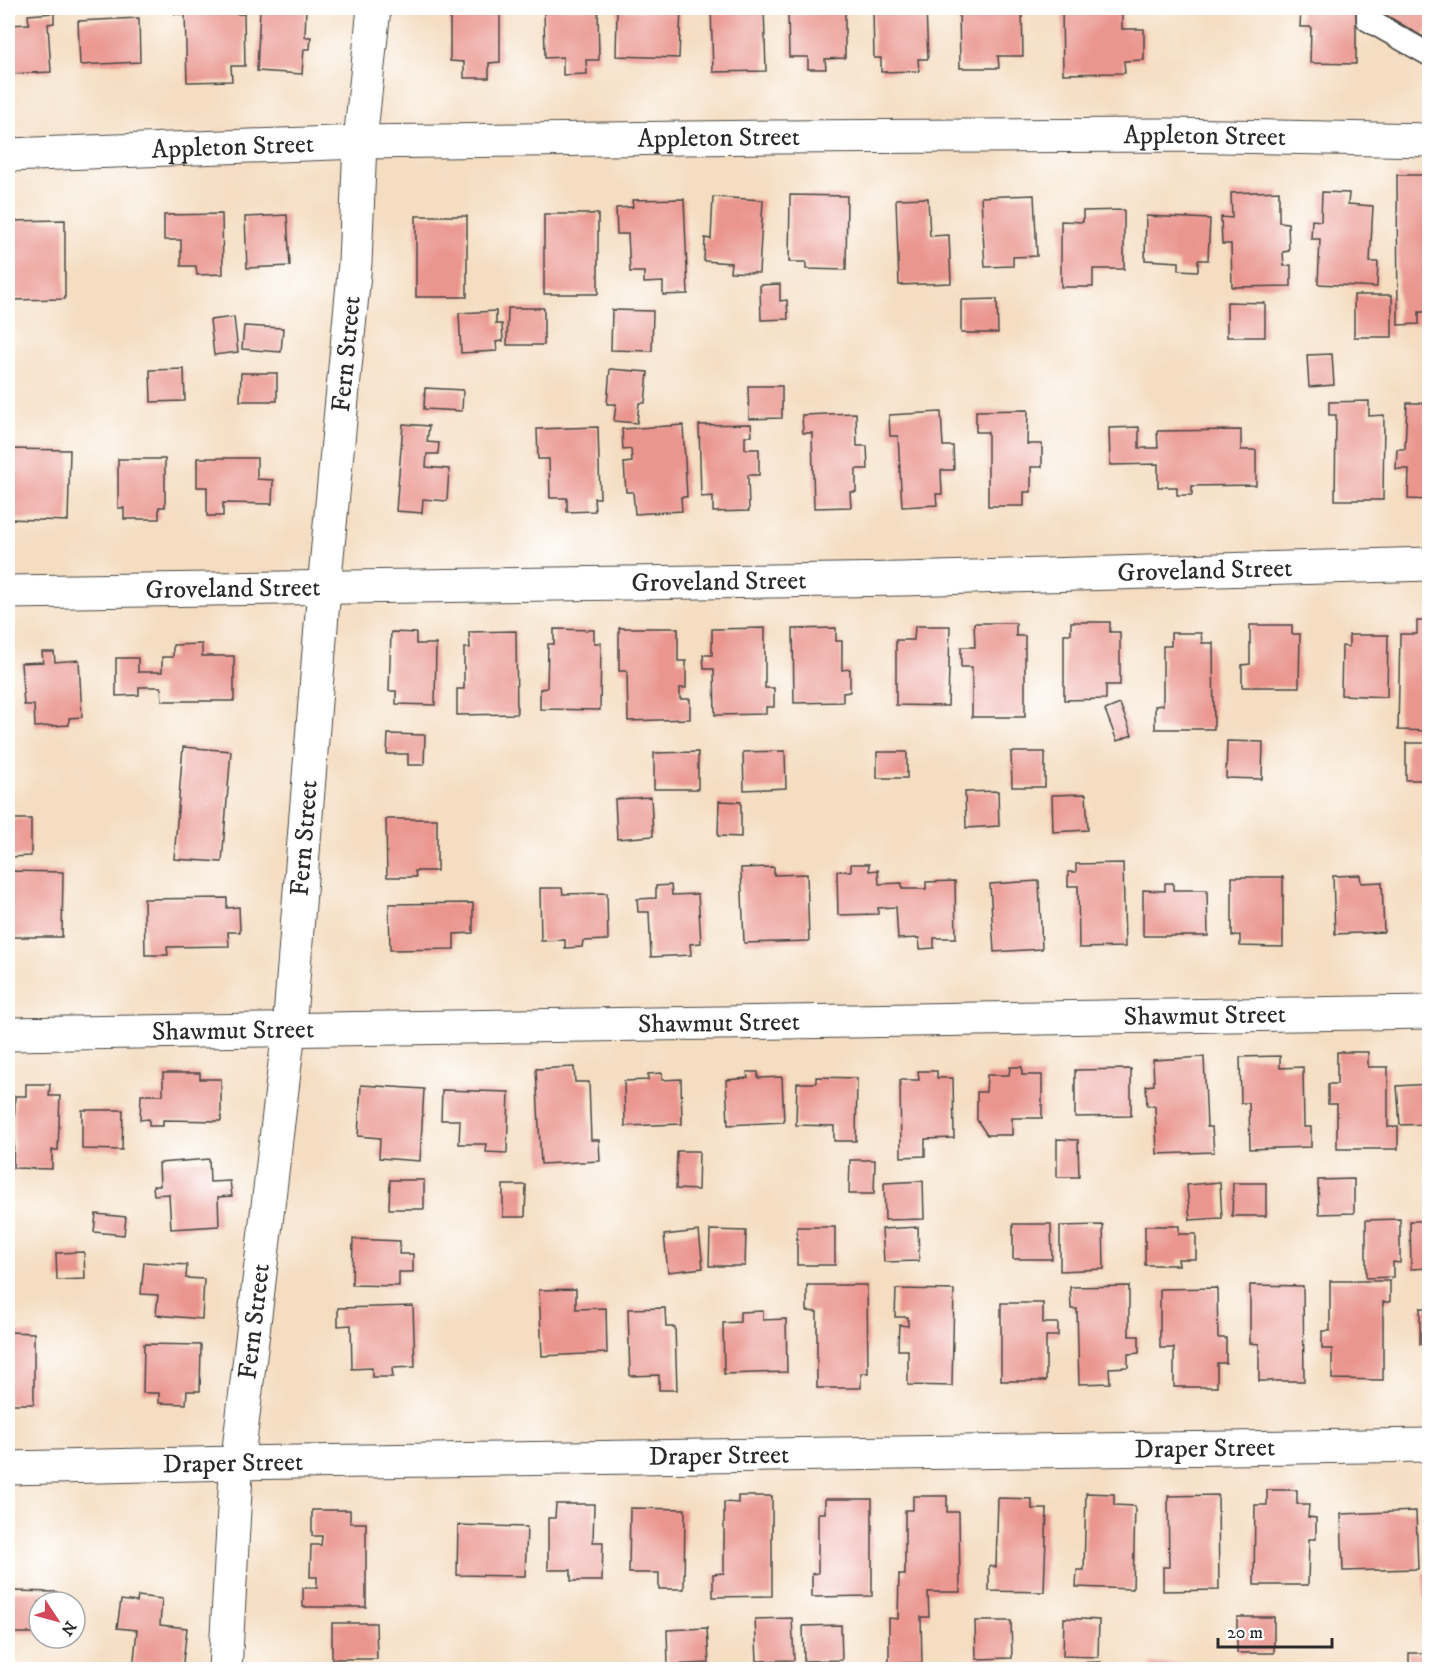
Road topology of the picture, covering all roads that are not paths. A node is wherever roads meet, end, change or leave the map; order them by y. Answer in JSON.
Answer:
{"nodes":[{"id":1,"x":374,"y":8,"type":"edge"},
{"id":2,"x":1368,"y":8,"type":"edge"},
{"id":3,"x":1430,"y":55,"type":"edge"},
{"id":4,"x":1430,"y":140,"type":"edge"},
{"id":5,"x":360,"y":142,"type":"junction"},
{"id":6,"x":8,"y":155,"type":"edge"},
{"id":7,"x":1430,"y":564,"type":"edge"},
{"id":8,"x":324,"y":588,"type":"junction"},
{"id":9,"x":8,"y":592,"type":"edge"},
{"id":10,"x":1430,"y":1012,"type":"edge"},
{"id":11,"x":289,"y":1030,"type":"junction"},
{"id":12,"x":8,"y":1034,"type":"edge"},
{"id":13,"x":1430,"y":1445,"type":"edge"},
{"id":14,"x":237,"y":1462,"type":"junction"},
{"id":15,"x":8,"y":1468,"type":"edge"},
{"id":16,"x":225,"y":1670,"type":"edge"}],
"edges":[{"from":1,"to":5,"type":"street","name":"Fern Street"},
{"from":2,"to":3,"type":"lane"},
{"from":4,"to":5,"type":"street","name":"Appleton Street"},
{"from":5,"to":6,"type":"street","name":"Appleton Street"},
{"from":5,"to":8,"type":"street","name":"Fern Street"},
{"from":7,"to":8,"type":"street","name":"Groveland Street"},
{"from":8,"to":9,"type":"street","name":"Groveland Street"},
{"from":8,"to":11,"type":"street","name":"Fern Street"},
{"from":10,"to":11,"type":"street","name":"Shawmut Street"},
{"from":11,"to":12,"type":"street","name":"Shawmut Street"},
{"from":11,"to":14,"type":"street","name":"Fern Street"},
{"from":13,"to":14,"type":"street","name":"Draper Street"},
{"from":14,"to":15,"type":"street","name":"Draper Street"},
{"from":14,"to":16,"type":"street","name":"Fern Street"}]}
